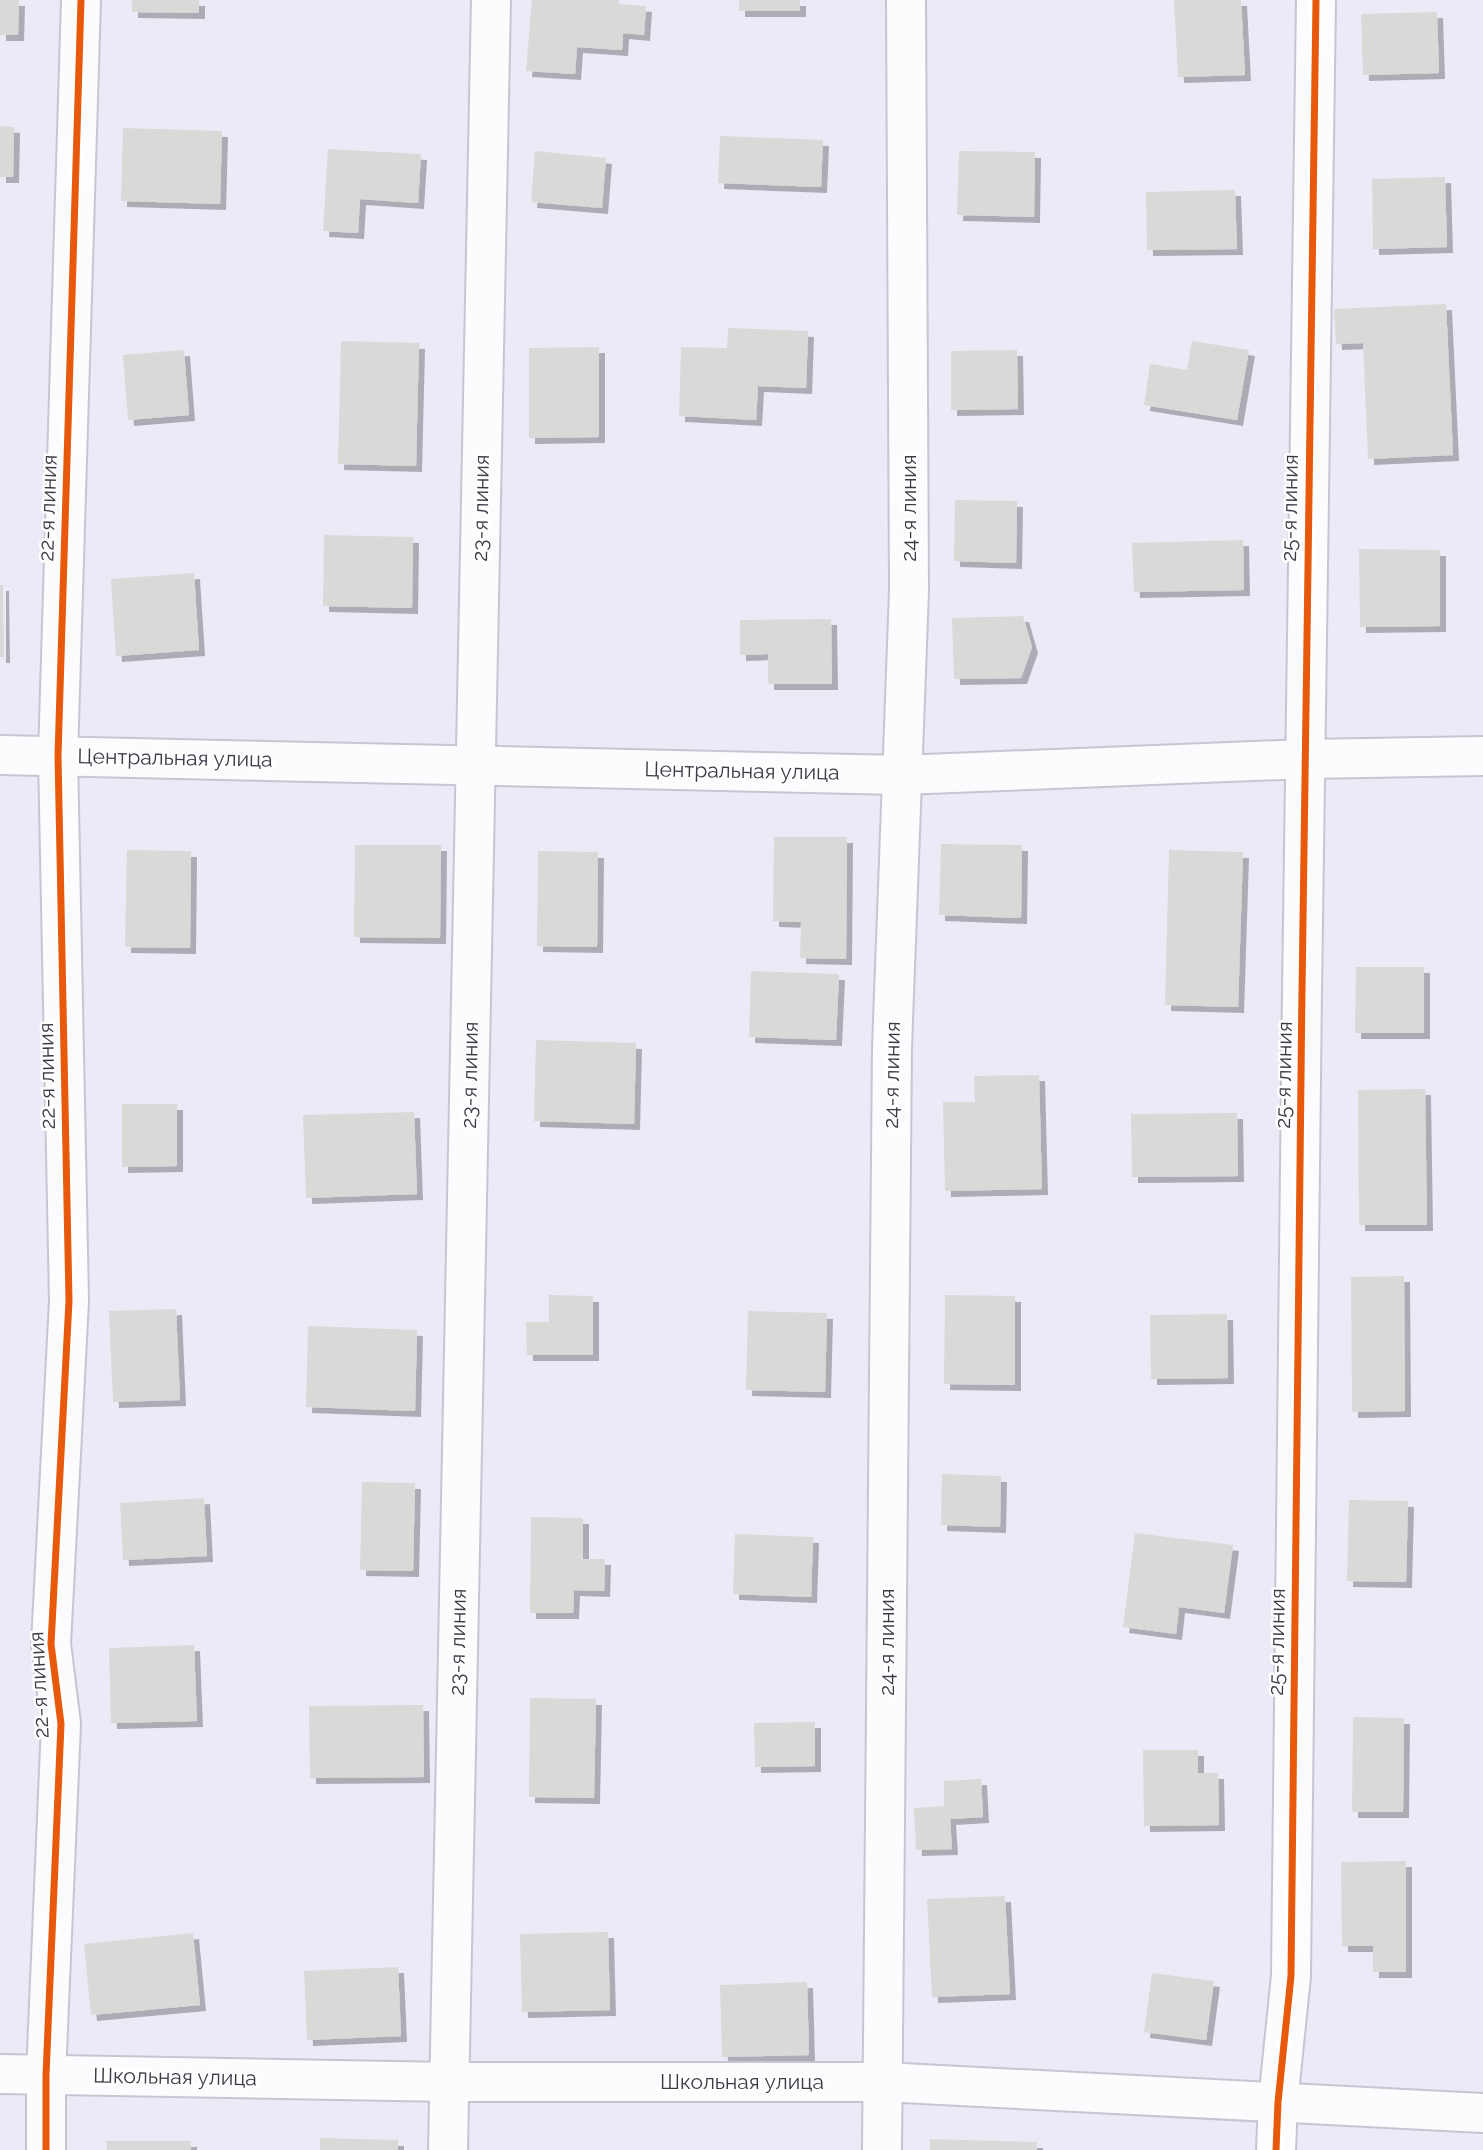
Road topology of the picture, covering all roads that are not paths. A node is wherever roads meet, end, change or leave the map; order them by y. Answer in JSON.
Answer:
{"nodes":[{"id":1,"x":81,"y":0,"type":"edge"},
{"id":2,"x":491,"y":0,"type":"edge"},
{"id":3,"x":906,"y":0,"type":"edge"},
{"id":4,"x":1316,"y":0,"type":"edge"},
{"id":5,"x":0,"y":755,"type":"edge"},
{"id":6,"x":1483,"y":755,"type":"edge"},
{"id":7,"x":58,"y":756,"type":"junction"},
{"id":8,"x":1306,"y":759,"type":"junction"},
{"id":9,"x":476,"y":765,"type":"junction"},
{"id":10,"x":901,"y":775,"type":"junction"},
{"id":11,"x":0,"y":2074,"type":"edge"},
{"id":12,"x":46,"y":2075,"type":"junction"},
{"id":13,"x":450,"y":2082,"type":"junction"},
{"id":14,"x":883,"y":2082,"type":"junction"},
{"id":15,"x":1278,"y":2102,"type":"junction"},
{"id":16,"x":1483,"y":2113,"type":"edge"},
{"id":17,"x":46,"y":2150,"type":"edge"},
{"id":18,"x":448,"y":2150,"type":"edge"},
{"id":19,"x":882,"y":2150,"type":"edge"},
{"id":20,"x":1276,"y":2150,"type":"edge"}],
"edges":[{"from":1,"to":7,"type":"street","name":"22-я линия"},
{"from":2,"to":9,"type":"street","name":"23-я линия"},
{"from":3,"to":10,"type":"street","name":"24-я линия"},
{"from":4,"to":8,"type":"street","name":"25-я линия"},
{"from":5,"to":7,"type":"street","name":"Центральная улица"},
{"from":6,"to":8,"type":"street","name":"Центральная улица"},
{"from":7,"to":9,"type":"street","name":"Центральная улица"},
{"from":7,"to":12,"type":"street","name":"22-я линия"},
{"from":8,"to":10,"type":"street","name":"Центральная улица"},
{"from":8,"to":15,"type":"street","name":"25-я линия"},
{"from":9,"to":10,"type":"street","name":"Центральная улица"},
{"from":9,"to":13,"type":"street","name":"23-я линия"},
{"from":10,"to":14,"type":"street","name":"24-я линия"},
{"from":11,"to":12,"type":"street","name":"Школьная улица"},
{"from":12,"to":13,"type":"street","name":"Школьная улица"},
{"from":12,"to":17,"type":"street","name":"22-я линия"},
{"from":13,"to":14,"type":"street","name":"Школьная улица"},
{"from":13,"to":18,"type":"street","name":"23-я линия"},
{"from":14,"to":15,"type":"street","name":"Школьная улица"},
{"from":14,"to":19,"type":"street","name":"24-я линия"},
{"from":15,"to":16,"type":"street","name":"Школьная улица"},
{"from":15,"to":20,"type":"street","name":"25-я линия"}]}
